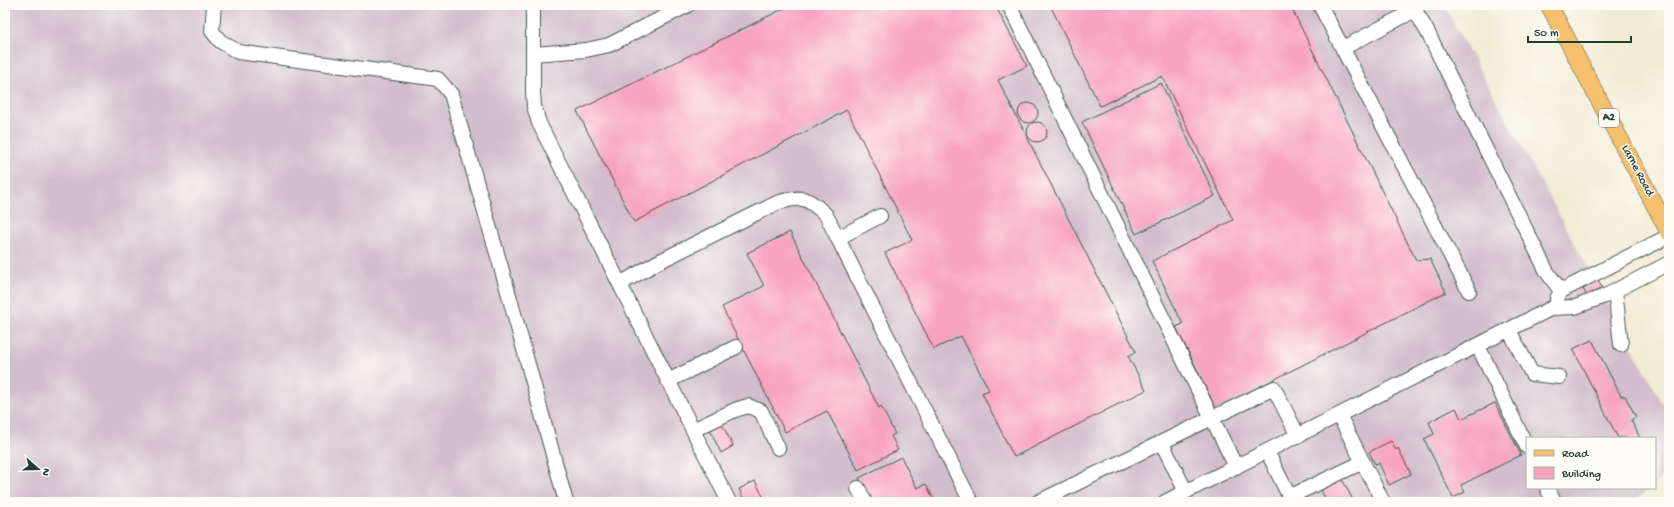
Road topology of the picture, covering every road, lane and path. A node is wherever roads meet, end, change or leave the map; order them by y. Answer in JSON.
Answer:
{"nodes":[{"id":1,"x":214,"y":5,"type":"edge"},
{"id":2,"x":533,"y":5,"type":"edge"},
{"id":3,"x":688,"y":5,"type":"edge"},
{"id":4,"x":1009,"y":5,"type":"edge"},
{"id":5,"x":1320,"y":5,"type":"edge"},
{"id":6,"x":1549,"y":5,"type":"edge"},
{"id":7,"x":1413,"y":8,"type":"edge"},
{"id":8,"x":1343,"y":48,"type":"junction"},
{"id":9,"x":533,"y":54,"type":"junction"},
{"id":10,"x":880,"y":216,"type":"dead end"},
{"id":11,"x":1669,"y":232,"type":"edge"},
{"id":12,"x":1669,"y":236,"type":"edge"},
{"id":13,"x":838,"y":238,"type":"junction"},
{"id":14,"x":1669,"y":263,"type":"edge"},
{"id":15,"x":620,"y":284,"type":"junction"},
{"id":16,"x":1615,"y":290,"type":"junction"},
{"id":17,"x":1469,"y":291,"type":"dead end"},
{"id":18,"x":1561,"y":291,"type":"junction"},
{"id":19,"x":1552,"y":308,"type":"junction"},
{"id":20,"x":1509,"y":330,"type":"junction"},
{"id":21,"x":1621,"y":345,"type":"dead end"},
{"id":22,"x":1478,"y":346,"type":"junction"},
{"id":23,"x":736,"y":347,"type":"dead end"},
{"id":24,"x":1559,"y":377,"type":"dead end"},
{"id":25,"x":668,"y":381,"type":"junction"},
{"id":26,"x":1339,"y":415,"type":"junction"},
{"id":27,"x":1213,"y":418,"type":"junction"},
{"id":28,"x":693,"y":430,"type":"junction"},
{"id":29,"x":1298,"y":436,"type":"junction"},
{"id":30,"x":1162,"y":443,"type":"junction"},
{"id":31,"x":1526,"y":445,"type":"edge"},
{"id":32,"x":778,"y":448,"type":"dead end"},
{"id":33,"x":1267,"y":451,"type":"junction"},
{"id":34,"x":1363,"y":462,"type":"junction"},
{"id":35,"x":1236,"y":467,"type":"junction"},
{"id":36,"x":858,"y":488,"type":"dead end"},
{"id":37,"x":1548,"y":489,"type":"edge"},
{"id":38,"x":1183,"y":496,"type":"edge"},
{"id":39,"x":1291,"y":499,"type":"edge"},
{"id":40,"x":566,"y":502,"type":"edge"},
{"id":41,"x":729,"y":502,"type":"edge"},
{"id":42,"x":865,"y":502,"type":"edge"},
{"id":43,"x":971,"y":502,"type":"edge"},
{"id":44,"x":1038,"y":502,"type":"edge"},
{"id":45,"x":1165,"y":502,"type":"edge"},
{"id":46,"x":1383,"y":502,"type":"edge"},
{"id":47,"x":1554,"y":502,"type":"edge"}],
"edges":[{"from":1,"to":40,"type":"lane"},
{"from":2,"to":9,"type":"lane"},
{"from":3,"to":9,"type":"lane"},
{"from":4,"to":27,"type":"lane"},
{"from":5,"to":8,"type":"lane"},
{"from":6,"to":11,"type":"main road","name":"Larne Road","number":"A2"},
{"from":7,"to":8,"type":"lane"},
{"from":7,"to":18,"type":"lane"},
{"from":8,"to":17,"type":"lane"},
{"from":9,"to":15,"type":"lane"},
{"from":10,"to":13,"type":"lane"},
{"from":12,"to":18,"type":"lane"},
{"from":13,"to":15,"type":"lane"},
{"from":13,"to":43,"type":"lane"},
{"from":14,"to":16,"type":"lane"},
{"from":15,"to":25,"type":"lane"},
{"from":16,"to":19,"type":"lane"},
{"from":16,"to":21,"type":"lane"},
{"from":18,"to":19,"type":"lane"},
{"from":19,"to":20,"type":"lane"},
{"from":20,"to":22,"type":"lane"},
{"from":20,"to":24,"type":"lane"},
{"from":22,"to":26,"type":"lane"},
{"from":22,"to":31,"type":"lane"},
{"from":23,"to":25,"type":"lane"},
{"from":25,"to":28,"type":"lane"},
{"from":26,"to":29,"type":"lane"},
{"from":26,"to":34,"type":"lane"},
{"from":27,"to":29,"type":"lane"},
{"from":27,"to":30,"type":"lane"},
{"from":27,"to":35,"type":"lane"},
{"from":28,"to":32,"type":"lane"},
{"from":28,"to":41,"type":"lane"},
{"from":29,"to":33,"type":"lane"},
{"from":30,"to":38,"type":"lane"},
{"from":30,"to":44,"type":"lane"},
{"from":33,"to":35,"type":"lane"},
{"from":33,"to":39,"type":"lane"},
{"from":34,"to":39,"type":"lane"},
{"from":34,"to":46,"type":"lane"},
{"from":35,"to":38,"type":"lane"},
{"from":36,"to":42,"type":"lane"},
{"from":37,"to":47,"type":"lane"},
{"from":38,"to":45,"type":"lane"}]}
